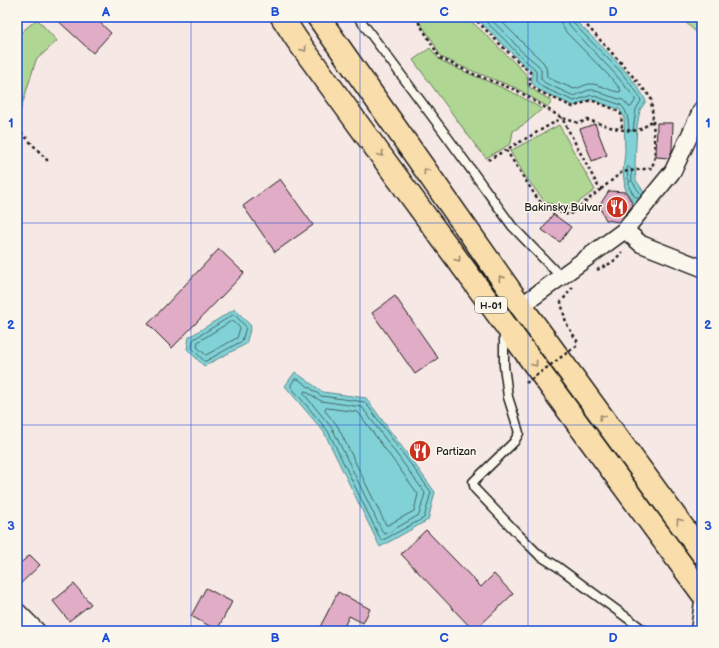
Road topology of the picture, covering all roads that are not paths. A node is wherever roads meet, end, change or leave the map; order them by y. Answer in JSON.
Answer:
{"nodes":[{"id":1,"x":282,"y":17,"type":"edge"},
{"id":2,"x":318,"y":17,"type":"edge"},
{"id":3,"x":358,"y":17,"type":"edge"},
{"id":4,"x":702,"y":109,"type":"edge"},
{"id":5,"x":629,"y":234,"type":"junction"},
{"id":6,"x":702,"y":268,"type":"edge"},
{"id":7,"x":568,"y":281,"type":"junction"},
{"id":8,"x":521,"y":306,"type":"junction"},
{"id":9,"x":504,"y":322,"type":"junction"},
{"id":10,"x":702,"y":553,"type":"edge"},
{"id":11,"x":701,"y":591,"type":"edge"},
{"id":12,"x":17,"y":611,"type":"edge"},
{"id":13,"x":37,"y":631,"type":"edge"},
{"id":14,"x":645,"y":631,"type":"edge"},
{"id":15,"x":695,"y":631,"type":"edge"}],
"edges":[{"from":1,"to":9,"type":"main road","number":"Н-01","one_way":true},
{"from":8,"to":2,"type":"main road","number":"Н-01","one_way":true},
{"from":3,"to":7,"type":"lane"},
{"from":4,"to":5,"type":"street"},
{"from":5,"to":6,"type":"street"},
{"from":5,"to":7,"type":"street"},
{"from":7,"to":8,"type":"street"},
{"from":10,"to":8,"type":"main road","number":"Н-01","one_way":true},
{"from":9,"to":11,"type":"main road","number":"Н-01","one_way":true},
{"from":9,"to":14,"type":"lane"},
{"from":11,"to":15,"type":"lane"},
{"from":12,"to":13,"type":"street"}]}
